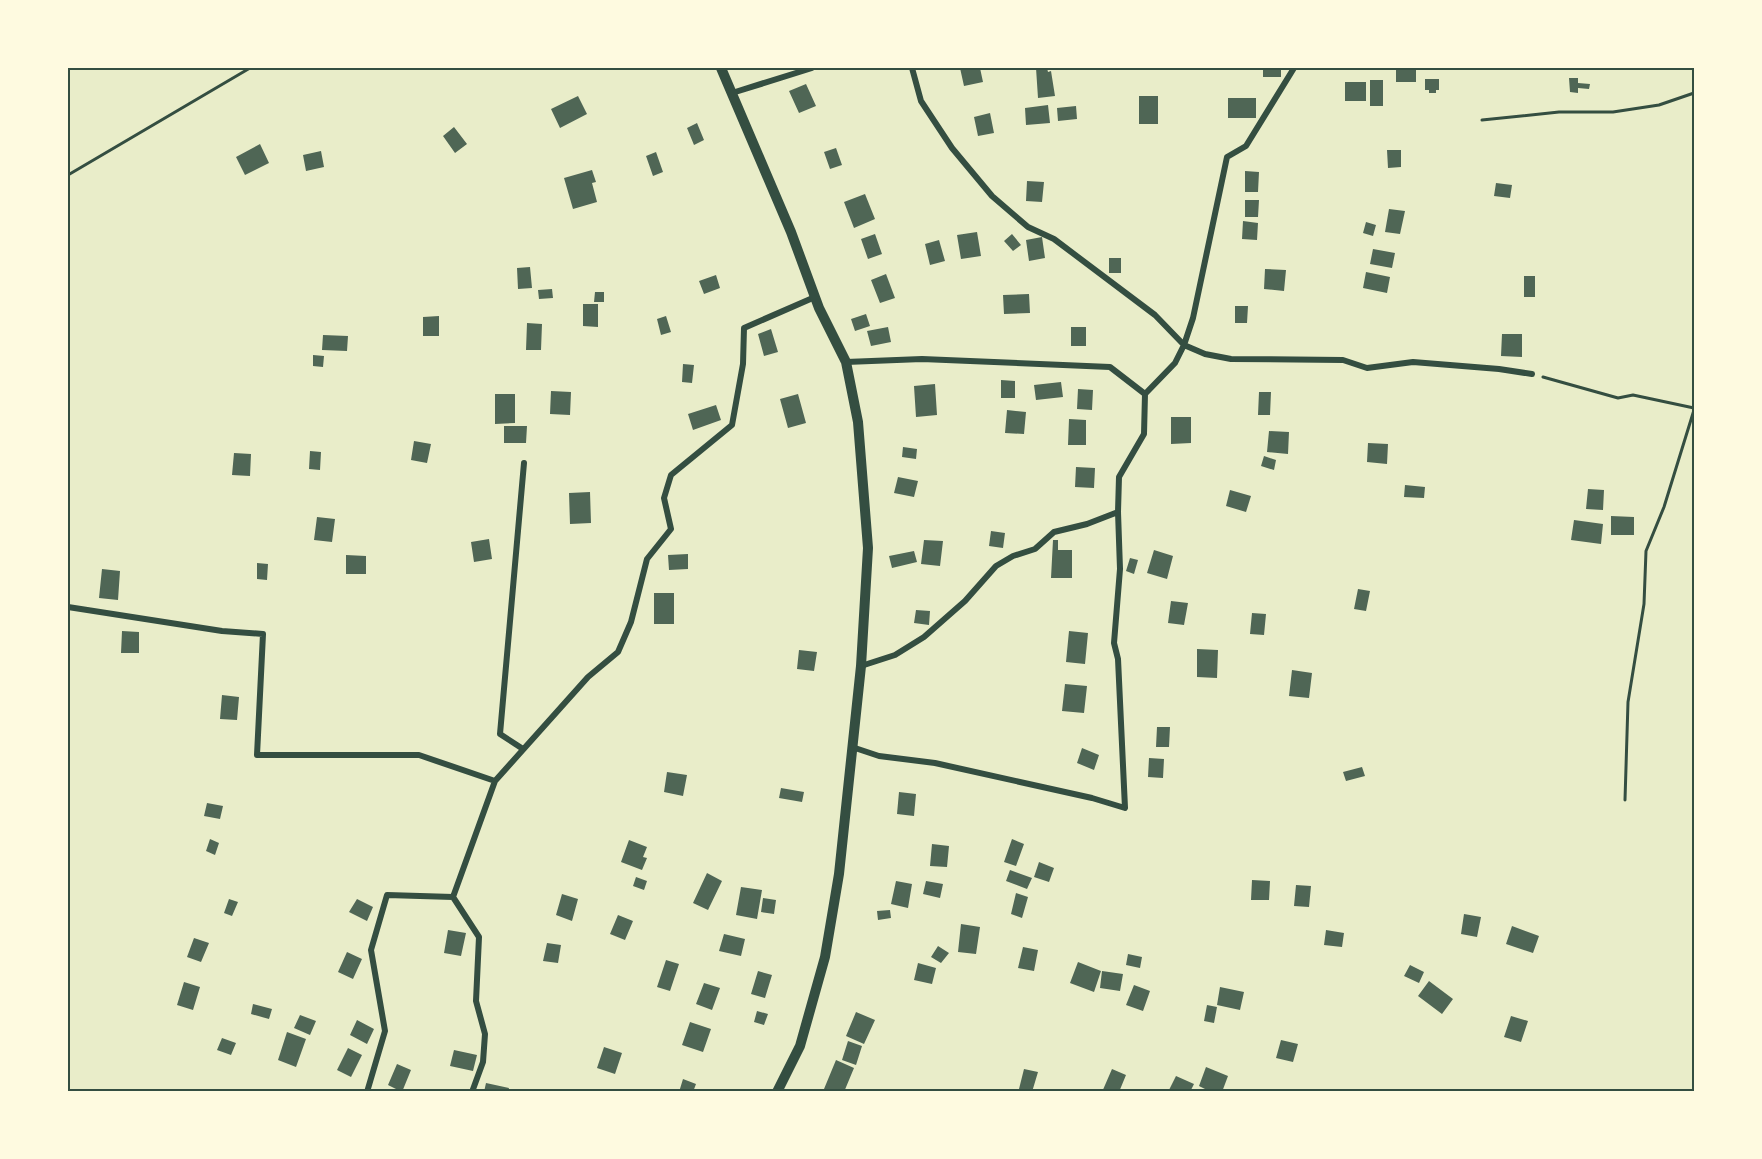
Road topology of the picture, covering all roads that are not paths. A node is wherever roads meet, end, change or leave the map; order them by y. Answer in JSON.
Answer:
{"nodes":[{"id":1,"x":721,"y":68,"type":"edge"},
{"id":2,"x":812,"y":68,"type":"edge"},
{"id":3,"x":912,"y":68,"type":"edge"},
{"id":4,"x":1294,"y":68,"type":"edge"},
{"id":5,"x":732,"y":93,"type":"junction"},
{"id":6,"x":815,"y":297,"type":"junction"},
{"id":7,"x":1184,"y":345,"type":"junction"},
{"id":8,"x":846,"y":362,"type":"junction"},
{"id":9,"x":1532,"y":374,"type":"road end"},
{"id":10,"x":1146,"y":394,"type":"junction"},
{"id":11,"x":524,"y":464,"type":"dead end"},
{"id":12,"x":1118,"y":512,"type":"junction"},
{"id":13,"x":68,"y":607,"type":"edge"},
{"id":14,"x":861,"y":666,"type":"junction"},
{"id":15,"x":852,"y":747,"type":"junction"},
{"id":16,"x":523,"y":749,"type":"junction"},
{"id":17,"x":495,"y":781,"type":"junction"},
{"id":18,"x":453,"y":897,"type":"junction"},
{"id":19,"x":367,"y":1092,"type":"edge"},
{"id":20,"x":472,"y":1092,"type":"edge"},
{"id":21,"x":777,"y":1092,"type":"edge"}],
"edges":[{"from":1,"to":5,"type":"main road"},
{"from":2,"to":5,"type":"street"},
{"from":3,"to":7,"type":"street"},
{"from":4,"to":7,"type":"street"},
{"from":5,"to":6,"type":"main road"},
{"from":6,"to":8,"type":"main road"},
{"from":6,"to":16,"type":"street"},
{"from":7,"to":9,"type":"street"},
{"from":7,"to":10,"type":"street"},
{"from":8,"to":10,"type":"street"},
{"from":8,"to":14,"type":"main road"},
{"from":10,"to":12,"type":"street"},
{"from":11,"to":16,"type":"street"},
{"from":12,"to":14,"type":"street"},
{"from":12,"to":15,"type":"street"},
{"from":13,"to":17,"type":"street"},
{"from":14,"to":15,"type":"main road"},
{"from":15,"to":21,"type":"main road"},
{"from":16,"to":17,"type":"street"},
{"from":17,"to":18,"type":"street"},
{"from":18,"to":19,"type":"street"},
{"from":18,"to":20,"type":"street"}]}
